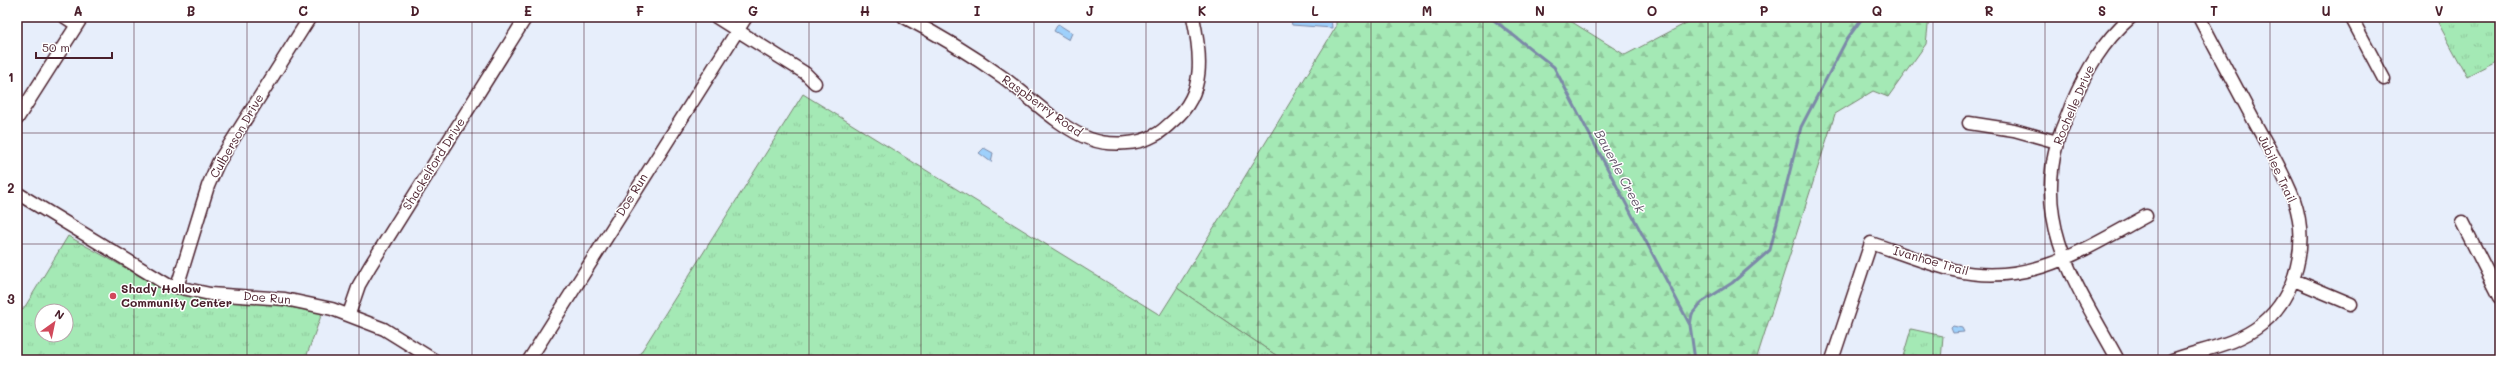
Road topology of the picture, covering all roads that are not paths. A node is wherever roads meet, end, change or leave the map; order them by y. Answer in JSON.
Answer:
{"nodes":[{"id":1,"x":65,"y":17,"type":"edge"},
{"id":2,"x":310,"y":17,"type":"edge"},
{"id":3,"x":526,"y":17,"type":"edge"},
{"id":4,"x":716,"y":17,"type":"edge"},
{"id":5,"x":746,"y":17,"type":"edge"},
{"id":6,"x":1193,"y":17,"type":"edge"},
{"id":7,"x":2131,"y":17,"type":"edge"},
{"id":8,"x":2199,"y":17,"type":"edge"},
{"id":9,"x":2351,"y":17,"type":"edge"},
{"id":10,"x":910,"y":18,"type":"edge"},
{"id":11,"x":79,"y":21,"type":"edge"},
{"id":12,"x":736,"y":30,"type":"junction"},
{"id":13,"x":2384,"y":79,"type":"dead end"},
{"id":14,"x":815,"y":83,"type":"dead end"},
{"id":15,"x":17,"y":119,"type":"edge"},
{"id":16,"x":1969,"y":123,"type":"dead end"},
{"id":17,"x":2057,"y":142,"type":"junction"},
{"id":18,"x":17,"y":193,"type":"edge"},
{"id":19,"x":2146,"y":216,"type":"dead end"},
{"id":20,"x":2462,"y":222,"type":"dead end"},
{"id":21,"x":2064,"y":260,"type":"junction"},
{"id":22,"x":2294,"y":280,"type":"junction"},
{"id":23,"x":177,"y":287,"type":"junction"},
{"id":24,"x":2500,"y":297,"type":"edge"},
{"id":25,"x":2351,"y":304,"type":"dead end"},
{"id":26,"x":349,"y":314,"type":"junction"},
{"id":27,"x":434,"y":360,"type":"edge"},
{"id":28,"x":528,"y":360,"type":"edge"},
{"id":29,"x":1832,"y":360,"type":"edge"},
{"id":30,"x":2118,"y":360,"type":"edge"},
{"id":31,"x":2172,"y":360,"type":"edge"}],
"edges":[{"from":1,"to":11,"type":"street"},
{"from":2,"to":23,"type":"street","name":"Culberson Drive"},
{"from":3,"to":26,"type":"street","name":"Shackelford Drive"},
{"from":4,"to":12,"type":"street"},
{"from":5,"to":12,"type":"street","name":"Doe Run"},
{"from":6,"to":10,"type":"street","name":"Raspberry Road"},
{"from":7,"to":17,"type":"street","name":"Rochelle Drive"},
{"from":8,"to":22,"type":"street","name":"Jubilee Trail"},
{"from":9,"to":13,"type":"street"},
{"from":11,"to":15,"type":"street"},
{"from":12,"to":14,"type":"street"},
{"from":12,"to":28,"type":"street","name":"Doe Run"},
{"from":16,"to":17,"type":"street"},
{"from":17,"to":21,"type":"street","name":"Rochelle Drive"},
{"from":18,"to":23,"type":"street","name":"Doe Run"},
{"from":19,"to":21,"type":"street","name":"Ivanhoe Trail"},
{"from":20,"to":24,"type":"street"},
{"from":21,"to":29,"type":"street","name":"Ivanhoe Trail"},
{"from":21,"to":30,"type":"street","name":"Rochelle Drive"},
{"from":22,"to":25,"type":"street"},
{"from":22,"to":31,"type":"street","name":"Jubilee Trail"},
{"from":23,"to":26,"type":"street","name":"Doe Run"},
{"from":26,"to":27,"type":"street","name":"Doe Run"}]}
